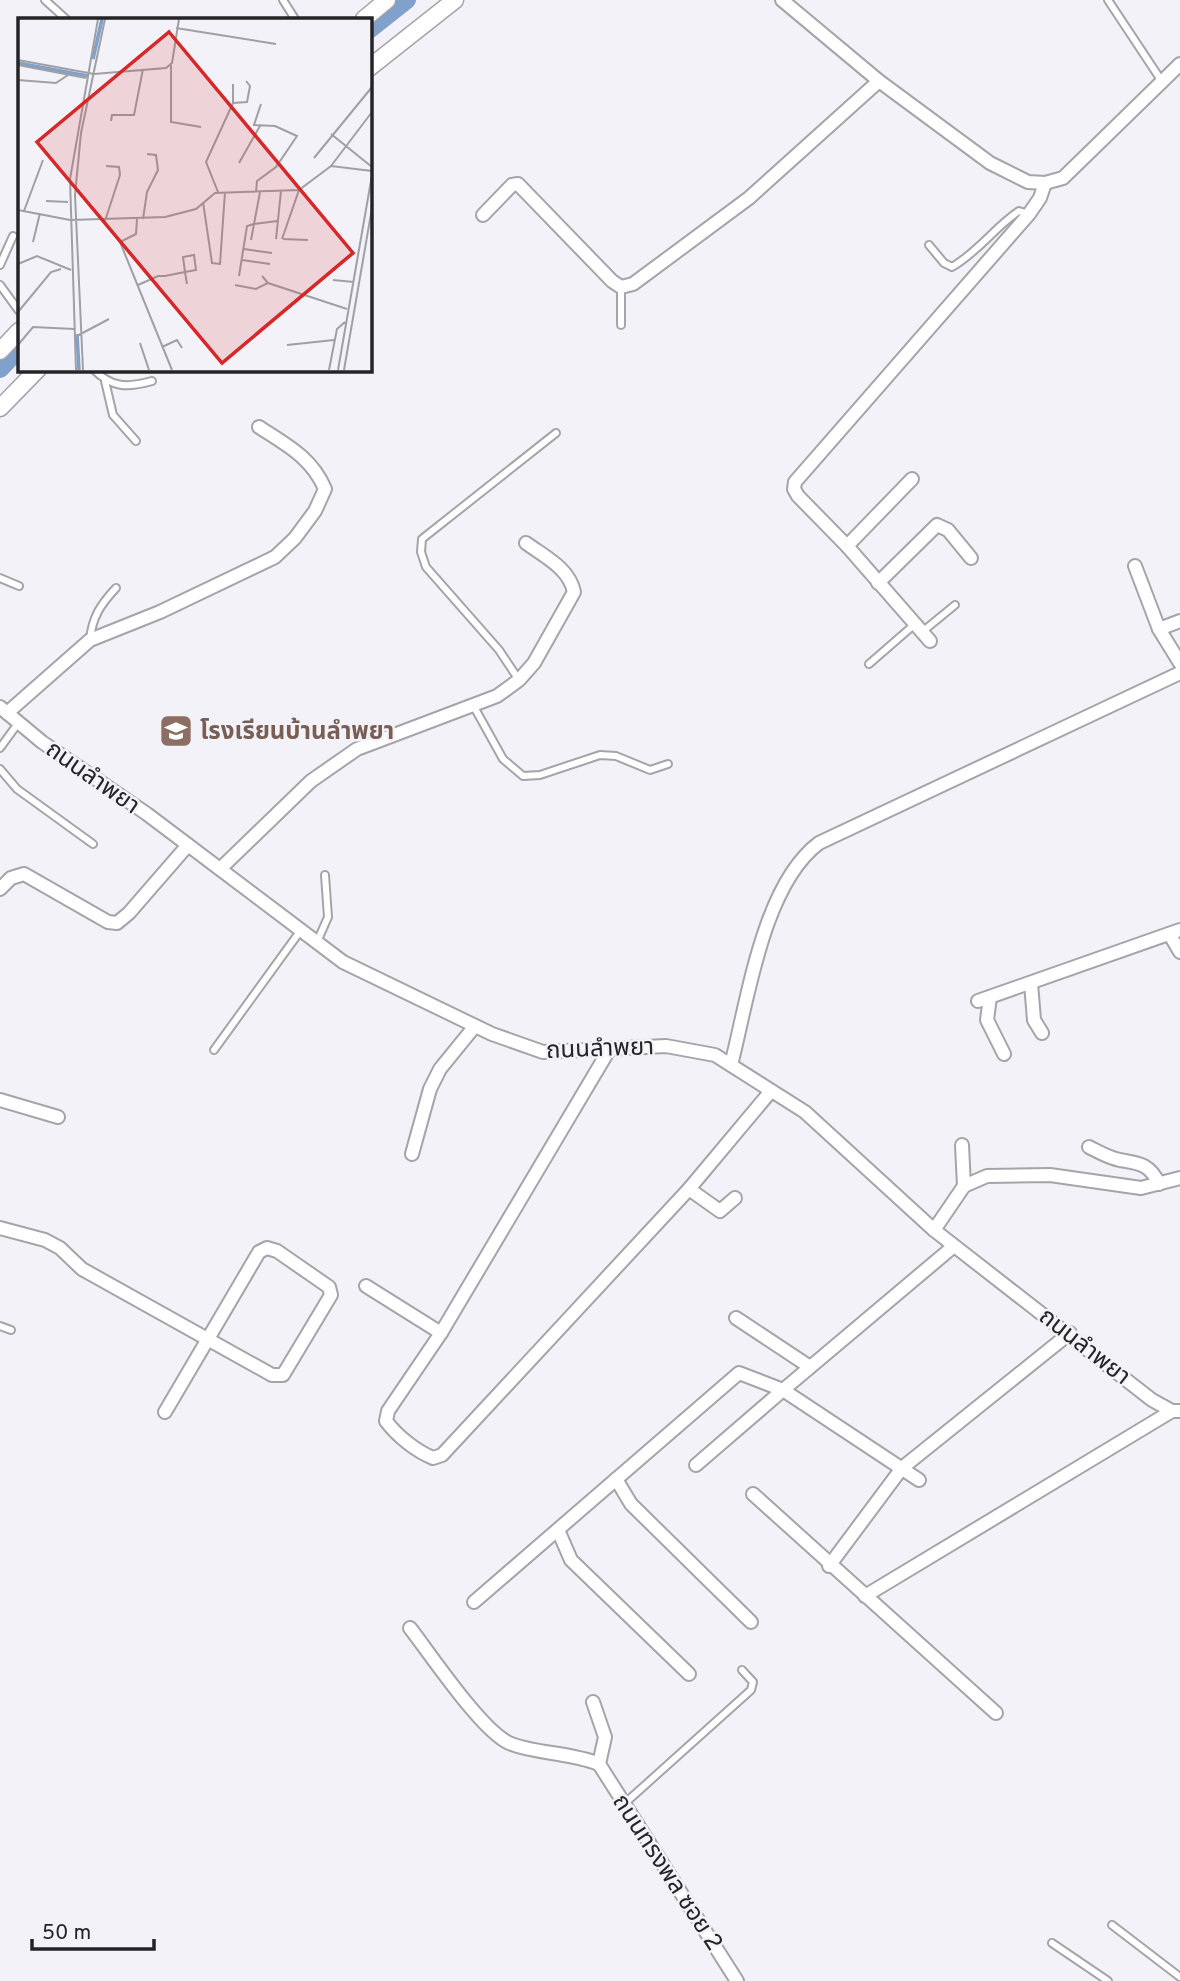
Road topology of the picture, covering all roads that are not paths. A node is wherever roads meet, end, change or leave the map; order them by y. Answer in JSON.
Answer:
{"nodes":[{"id":1,"x":45,"y":0,"type":"edge"},
{"id":2,"x":282,"y":0,"type":"edge"},
{"id":3,"x":387,"y":0,"type":"edge"},
{"id":4,"x":455,"y":0,"type":"edge"},
{"id":5,"x":782,"y":0,"type":"edge"},
{"id":6,"x":1108,"y":0,"type":"edge"},
{"id":7,"x":65,"y":18,"type":"edge"},
{"id":8,"x":294,"y":18,"type":"edge"},
{"id":9,"x":364,"y":18,"type":"edge"},
{"id":10,"x":1180,"y":64,"type":"edge"},
{"id":11,"x":371,"y":66,"type":"edge"},
{"id":12,"x":1161,"y":80,"type":"junction"},
{"id":13,"x":879,"y":81,"type":"junction"},
{"id":14,"x":1045,"y":183,"type":"junction"},
{"id":15,"x":1029,"y":214,"type":"junction"},
{"id":16,"x":483,"y":215,"type":"dead end"},
{"id":17,"x":13,"y":236,"type":"dead end"},
{"id":18,"x":929,"y":245,"type":"dead end"},
{"id":19,"x":0,"y":265,"type":"edge"},
{"id":20,"x":0,"y":285,"type":"edge"},
{"id":21,"x":621,"y":288,"type":"junction"},
{"id":22,"x":18,"y":310,"type":"edge"},
{"id":23,"x":621,"y":325,"type":"dead end"},
{"id":24,"x":18,"y":332,"type":"edge"},
{"id":25,"x":0,"y":351,"type":"edge"},
{"id":26,"x":36,"y":371,"type":"edge"},
{"id":27,"x":95,"y":371,"type":"edge"},
{"id":28,"x":152,"y":380,"type":"dead end"},
{"id":29,"x":105,"y":381,"type":"junction"},
{"id":30,"x":0,"y":408,"type":"edge"},
{"id":31,"x":259,"y":427,"type":"dead end"},
{"id":32,"x":556,"y":433,"type":"dead end"},
{"id":33,"x":136,"y":441,"type":"dead end"},
{"id":34,"x":912,"y":479,"type":"dead end"},
{"id":35,"x":526,"y":543,"type":"dead end"},
{"id":36,"x":847,"y":546,"type":"junction"},
{"id":37,"x":971,"y":558,"type":"dead end"},
{"id":38,"x":1135,"y":566,"type":"dead end"},
{"id":39,"x":0,"y":578,"type":"edge"},
{"id":40,"x":878,"y":583,"type":"junction"},
{"id":41,"x":19,"y":586,"type":"dead end"},
{"id":42,"x":116,"y":588,"type":"dead end"},
{"id":43,"x":955,"y":605,"type":"dead end"},
{"id":44,"x":1180,"y":621,"type":"edge"},
{"id":45,"x":1160,"y":629,"type":"junction"},
{"id":46,"x":922,"y":633,"type":"junction"},
{"id":47,"x":90,"y":640,"type":"junction"},
{"id":48,"x":1180,"y":663,"type":"edge"},
{"id":49,"x":869,"y":664,"type":"dead end"},
{"id":50,"x":1180,"y":673,"type":"edge"},
{"id":51,"x":519,"y":680,"type":"junction"},
{"id":52,"x":472,"y":703,"type":"junction"},
{"id":53,"x":4,"y":710,"type":"edge"},
{"id":54,"x":19,"y":722,"type":"junction"},
{"id":55,"x":0,"y":748,"type":"edge"},
{"id":56,"x":668,"y":764,"type":"dead end"},
{"id":57,"x":0,"y":769,"type":"edge"},
{"id":58,"x":93,"y":844,"type":"dead end"},
{"id":59,"x":188,"y":845,"type":"junction"},
{"id":60,"x":220,"y":870,"type":"junction"},
{"id":61,"x":325,"y":875,"type":"dead end"},
{"id":62,"x":0,"y":889,"type":"edge"},
{"id":63,"x":301,"y":930,"type":"junction"},
{"id":64,"x":1175,"y":933,"type":"edge"},
{"id":65,"x":317,"y":942,"type":"junction"},
{"id":66,"x":1180,"y":951,"type":"edge"},
{"id":67,"x":1031,"y":983,"type":"junction"},
{"id":68,"x":475,"y":1026,"type":"junction"},
{"id":69,"x":1042,"y":1033,"type":"dead end"},
{"id":70,"x":214,"y":1050,"type":"dead end"},
{"id":71,"x":609,"y":1050,"type":"junction"},
{"id":72,"x":1004,"y":1054,"type":"dead end"},
{"id":73,"x":731,"y":1065,"type":"junction"},
{"id":74,"x":771,"y":1091,"type":"junction"},
{"id":75,"x":0,"y":1100,"type":"edge"},
{"id":76,"x":58,"y":1117,"type":"dead end"},
{"id":77,"x":962,"y":1145,"type":"dead end"},
{"id":78,"x":1089,"y":1147,"type":"dead end"},
{"id":79,"x":412,"y":1154,"type":"dead end"},
{"id":80,"x":1180,"y":1178,"type":"edge"},
{"id":81,"x":1159,"y":1184,"type":"junction"},
{"id":82,"x":964,"y":1186,"type":"junction"},
{"id":83,"x":689,"y":1189,"type":"junction"},
{"id":84,"x":735,"y":1198,"type":"dead end"},
{"id":85,"x":0,"y":1228,"type":"edge"},
{"id":86,"x":934,"y":1230,"type":"junction"},
{"id":87,"x":954,"y":1246,"type":"junction"},
{"id":88,"x":366,"y":1286,"type":"dead end"},
{"id":89,"x":736,"y":1318,"type":"dead end"},
{"id":90,"x":0,"y":1326,"type":"edge"},
{"id":91,"x":12,"y":1330,"type":"dead end"},
{"id":92,"x":440,"y":1333,"type":"junction"},
{"id":93,"x":1070,"y":1333,"type":"junction"},
{"id":94,"x":207,"y":1340,"type":"junction"},
{"id":95,"x":810,"y":1367,"type":"junction"},
{"id":96,"x":783,"y":1390,"type":"junction"},
{"id":97,"x":1176,"y":1411,"type":"edge"},
{"id":98,"x":164,"y":1412,"type":"dead end"},
{"id":99,"x":696,"y":1465,"type":"dead end"},
{"id":100,"x":902,"y":1468,"type":"junction"},
{"id":101,"x":616,"y":1479,"type":"junction"},
{"id":102,"x":919,"y":1480,"type":"dead end"},
{"id":103,"x":753,"y":1494,"type":"dead end"},
{"id":104,"x":558,"y":1530,"type":"junction"},
{"id":105,"x":829,"y":1566,"type":"junction"},
{"id":106,"x":865,"y":1597,"type":"junction"},
{"id":107,"x":474,"y":1602,"type":"dead end"},
{"id":108,"x":751,"y":1622,"type":"dead end"},
{"id":109,"x":410,"y":1629,"type":"dead end"},
{"id":110,"x":742,"y":1670,"type":"dead end"},
{"id":111,"x":689,"y":1674,"type":"dead end"},
{"id":112,"x":593,"y":1702,"type":"dead end"},
{"id":113,"x":996,"y":1713,"type":"dead end"},
{"id":114,"x":599,"y":1764,"type":"junction"},
{"id":115,"x":624,"y":1804,"type":"junction"},
{"id":116,"x":1112,"y":1925,"type":"dead end"},
{"id":117,"x":1052,"y":1943,"type":"dead end"},
{"id":118,"x":1180,"y":1978,"type":"edge"},
{"id":119,"x":737,"y":1981,"type":"edge"},
{"id":120,"x":1108,"y":1981,"type":"edge"}],
"edges":[{"from":1,"to":7,"type":"lane"},
{"from":2,"to":8,"type":"lane"},
{"from":3,"to":9,"type":"street"},
{"from":4,"to":11,"type":"street"},
{"from":5,"to":13,"type":"street"},
{"from":6,"to":12,"type":"lane"},
{"from":10,"to":12,"type":"street"},
{"from":12,"to":14,"type":"street"},
{"from":13,"to":14,"type":"street"},
{"from":13,"to":21,"type":"street"},
{"from":14,"to":15,"type":"street"},
{"from":15,"to":18,"type":"lane"},
{"from":15,"to":36,"type":"street"},
{"from":16,"to":21,"type":"street"},
{"from":17,"to":19,"type":"lane"},
{"from":20,"to":22,"type":"lane"},
{"from":21,"to":23,"type":"lane"},
{"from":24,"to":25,"type":"street"},
{"from":26,"to":30,"type":"street"},
{"from":27,"to":29,"type":"lane"},
{"from":28,"to":29,"type":"lane"},
{"from":29,"to":33,"type":"lane"},
{"from":31,"to":47,"type":"street"},
{"from":32,"to":51,"type":"lane"},
{"from":34,"to":36,"type":"street"},
{"from":35,"to":51,"type":"street"},
{"from":36,"to":40,"type":"street"},
{"from":37,"to":40,"type":"street"},
{"from":38,"to":45,"type":"street"},
{"from":39,"to":41,"type":"lane"},
{"from":40,"to":46,"type":"street"},
{"from":42,"to":47,"type":"lane"},
{"from":43,"to":46,"type":"lane"},
{"from":44,"to":45,"type":"street"},
{"from":45,"to":48,"type":"street"},
{"from":46,"to":49,"type":"lane"},
{"from":47,"to":53,"type":"street"},
{"from":50,"to":73,"type":"street"},
{"from":51,"to":52,"type":"street"},
{"from":52,"to":56,"type":"lane"},
{"from":52,"to":60,"type":"street"},
{"from":53,"to":54,"type":"street","name":"ถนนลำพยา"},
{"from":54,"to":55,"type":"lane"},
{"from":54,"to":59,"type":"street","name":"ถนนลำพยา"},
{"from":57,"to":58,"type":"lane"},
{"from":59,"to":60,"type":"street","name":"ถนนลำพยา"},
{"from":59,"to":62,"type":"street"},
{"from":60,"to":63,"type":"street","name":"ถนนลำพยา"},
{"from":61,"to":65,"type":"lane"},
{"from":63,"to":65,"type":"street","name":"ถนนลำพยา"},
{"from":63,"to":70,"type":"lane"},
{"from":64,"to":66,"type":"street"},
{"from":64,"to":67,"type":"street"},
{"from":65,"to":68,"type":"street","name":"ถนนลำพยา"},
{"from":67,"to":69,"type":"street"},
{"from":67,"to":72,"type":"street"},
{"from":68,"to":71,"type":"street","name":"ถนนลำพยา"},
{"from":68,"to":79,"type":"street"},
{"from":71,"to":73,"type":"street","name":"ถนนลำพยา"},
{"from":71,"to":92,"type":"street"},
{"from":73,"to":74,"type":"street","name":"ถนนลำพยา"},
{"from":74,"to":83,"type":"street"},
{"from":74,"to":86,"type":"street","name":"ถนนลำพยา"},
{"from":75,"to":76,"type":"street"},
{"from":77,"to":82,"type":"street"},
{"from":78,"to":81,"type":"street"},
{"from":80,"to":81,"type":"street"},
{"from":81,"to":82,"type":"street"},
{"from":82,"to":86,"type":"street"},
{"from":83,"to":84,"type":"street"},
{"from":83,"to":92,"type":"street"},
{"from":85,"to":94,"type":"street"},
{"from":86,"to":87,"type":"street","name":"ถนนลำพยา"},
{"from":87,"to":93,"type":"street","name":"ถนนลำพยา"},
{"from":87,"to":95,"type":"street"},
{"from":88,"to":92,"type":"street"},
{"from":89,"to":95,"type":"street"},
{"from":90,"to":91,"type":"lane"},
{"from":93,"to":97,"type":"street","name":"ถนนลำพยา"},
{"from":93,"to":100,"type":"street"},
{"from":94,"to":94,"type":"street"},
{"from":94,"to":98,"type":"street"},
{"from":95,"to":96,"type":"street"},
{"from":96,"to":99,"type":"street"},
{"from":96,"to":100,"type":"street"},
{"from":96,"to":101,"type":"street"},
{"from":97,"to":106,"type":"street"},
{"from":100,"to":102,"type":"street"},
{"from":100,"to":105,"type":"street"},
{"from":101,"to":104,"type":"street"},
{"from":101,"to":108,"type":"street"},
{"from":103,"to":105,"type":"street"},
{"from":104,"to":107,"type":"street"},
{"from":104,"to":111,"type":"street"},
{"from":105,"to":106,"type":"street"},
{"from":106,"to":113,"type":"street"},
{"from":109,"to":114,"type":"street"},
{"from":110,"to":115,"type":"lane"},
{"from":112,"to":114,"type":"street"},
{"from":114,"to":115,"type":"street","name":"ถนนทรงพล ซอย 2"},
{"from":115,"to":119,"type":"street","name":"ถนนทรงพล ซอย 2"},
{"from":116,"to":118,"type":"lane"},
{"from":117,"to":120,"type":"lane"}]}
